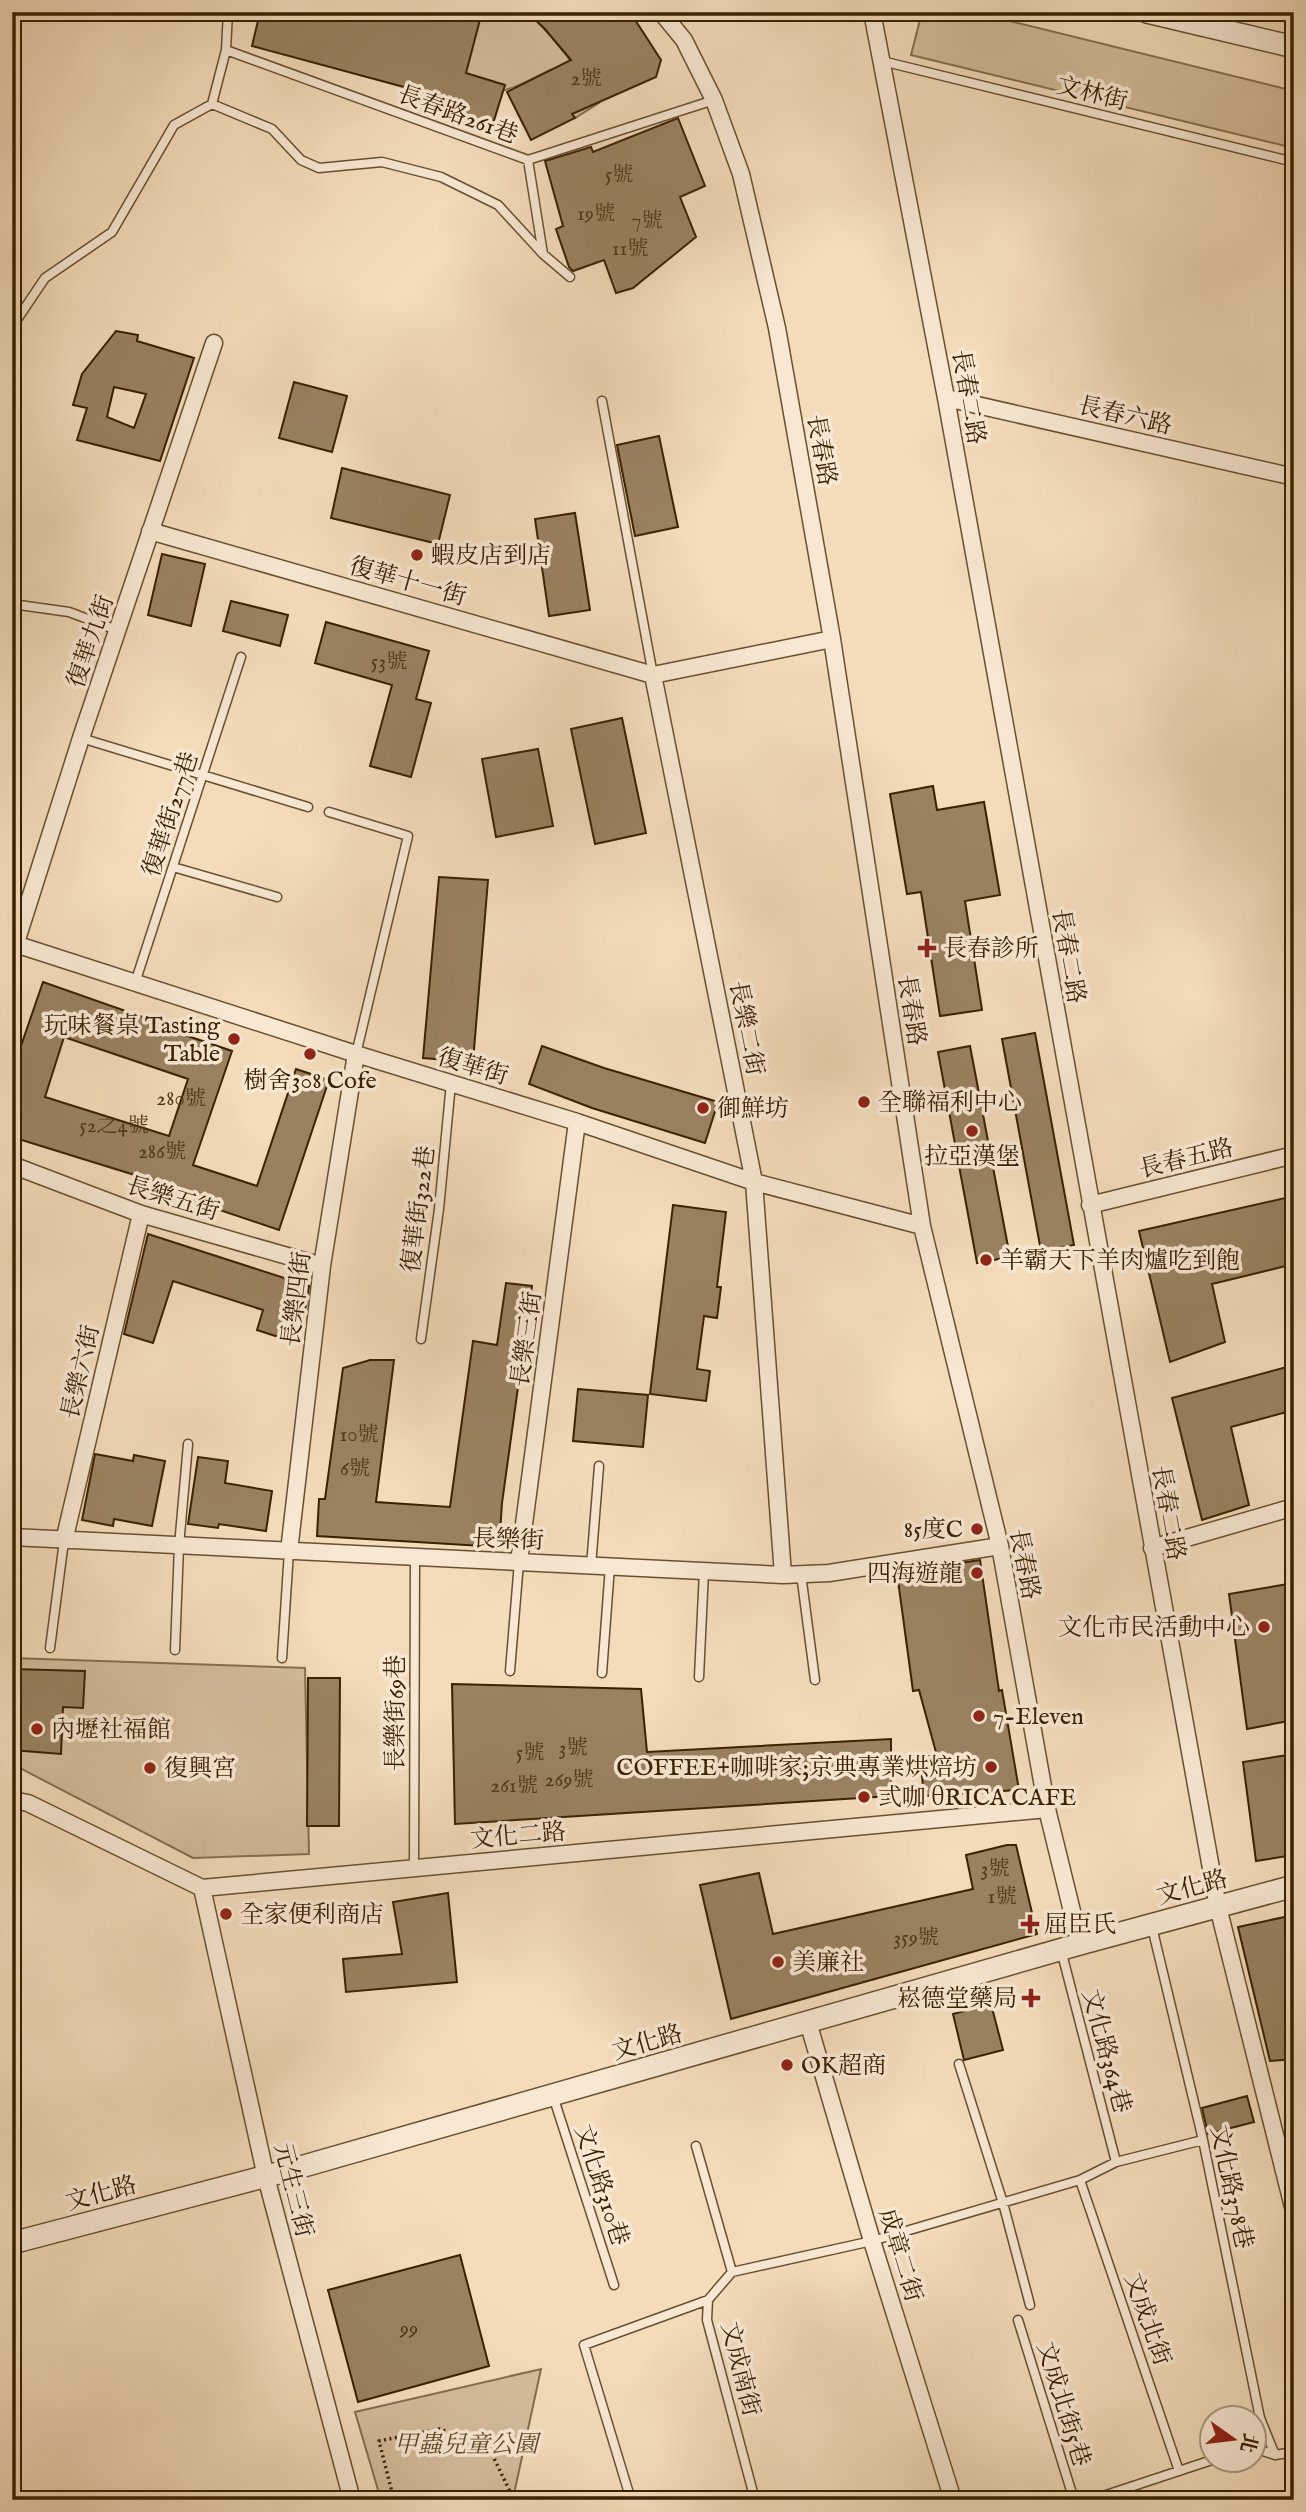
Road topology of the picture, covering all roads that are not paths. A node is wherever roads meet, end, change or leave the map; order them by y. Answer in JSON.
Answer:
{"nodes":[{"id":1,"x":229,"y":12,"type":"edge"},
{"id":2,"x":661,"y":12,"type":"edge"},
{"id":3,"x":872,"y":12,"type":"edge"},
{"id":4,"x":1147,"y":12,"type":"edge"},
{"id":5,"x":1294,"y":47,"type":"edge"},
{"id":6,"x":226,"y":50,"type":"junction"},
{"id":7,"x":881,"y":61,"type":"junction"},
{"id":8,"x":714,"y":100,"type":"junction"},
{"id":9,"x":212,"y":104,"type":"junction"},
{"id":10,"x":528,"y":160,"type":"junction"},
{"id":11,"x":1294,"y":162,"type":"edge"},
{"id":12,"x":543,"y":254,"type":"junction"},
{"id":13,"x":570,"y":277,"type":"dead end"},
{"id":14,"x":12,"y":327,"type":"edge"},
{"id":15,"x":214,"y":343,"type":"dead end"},
{"id":16,"x":946,"y":398,"type":"junction"},
{"id":17,"x":602,"y":401,"type":"dead end"},
{"id":18,"x":1294,"y":477,"type":"edge"},
{"id":19,"x":150,"y":531,"type":"junction"},
{"id":20,"x":12,"y":585,"type":"edge"},
{"id":21,"x":13,"y":604,"type":"edge"},
{"id":22,"x":117,"y":630,"type":"junction"},
{"id":23,"x":832,"y":639,"type":"junction"},
{"id":24,"x":241,"y":657,"type":"dead end"},
{"id":25,"x":653,"y":675,"type":"junction"},
{"id":26,"x":81,"y":738,"type":"junction"},
{"id":27,"x":202,"y":776,"type":"junction"},
{"id":28,"x":308,"y":807,"type":"dead end"},
{"id":29,"x":329,"y":812,"type":"dead end"},
{"id":30,"x":173,"y":867,"type":"junction"},
{"id":31,"x":277,"y":897,"type":"dead end"},
{"id":32,"x":13,"y":947,"type":"edge"},
{"id":33,"x":135,"y":983,"type":"junction"},
{"id":34,"x":356,"y":1054,"type":"junction"},
{"id":35,"x":451,"y":1083,"type":"junction"},
{"id":36,"x":577,"y":1122,"type":"junction"},
{"id":37,"x":1294,"y":1155,"type":"edge"},
{"id":38,"x":12,"y":1165,"type":"edge"},
{"id":39,"x":754,"y":1182,"type":"junction"},
{"id":40,"x":1090,"y":1205,"type":"junction"},
{"id":41,"x":141,"y":1214,"type":"junction"},
{"id":42,"x":922,"y":1226,"type":"junction"},
{"id":43,"x":322,"y":1266,"type":"junction"},
{"id":44,"x":421,"y":1339,"type":"dead end"},
{"id":45,"x":188,"y":1444,"type":"dead end"},
{"id":46,"x":599,"y":1466,"type":"dead end"},
{"id":47,"x":1294,"y":1507,"type":"edge"},
{"id":48,"x":12,"y":1537,"type":"edge"},
{"id":49,"x":64,"y":1541,"type":"junction"},
{"id":50,"x":179,"y":1546,"type":"junction"},
{"id":51,"x":1000,"y":1546,"type":"junction"},
{"id":52,"x":1152,"y":1548,"type":"junction"},
{"id":53,"x":289,"y":1551,"type":"junction"},
{"id":54,"x":415,"y":1558,"type":"junction"},
{"id":55,"x":519,"y":1562,"type":"junction"},
{"id":56,"x":591,"y":1566,"type":"junction"},
{"id":57,"x":610,"y":1566,"type":"junction"},
{"id":58,"x":704,"y":1571,"type":"junction"},
{"id":59,"x":783,"y":1574,"type":"junction"},
{"id":60,"x":801,"y":1574,"type":"junction"},
{"id":61,"x":50,"y":1648,"type":"dead end"},
{"id":62,"x":175,"y":1650,"type":"dead end"},
{"id":63,"x":282,"y":1658,"type":"dead end"},
{"id":64,"x":510,"y":1671,"type":"dead end"},
{"id":65,"x":602,"y":1673,"type":"dead end"},
{"id":66,"x":699,"y":1677,"type":"dead end"},
{"id":67,"x":814,"y":1680,"type":"dead end"},
{"id":68,"x":12,"y":1800,"type":"edge"},
{"id":69,"x":1047,"y":1809,"type":"junction"},
{"id":70,"x":414,"y":1868,"type":"junction"},
{"id":71,"x":1294,"y":1886,"type":"edge"},
{"id":72,"x":202,"y":1888,"type":"junction"},
{"id":73,"x":1218,"y":1907,"type":"junction"},
{"id":74,"x":1152,"y":1925,"type":"junction"},
{"id":75,"x":1070,"y":1947,"type":"junction"},
{"id":76,"x":808,"y":2022,"type":"junction"},
{"id":77,"x":959,"y":2064,"type":"dead end"},
{"id":78,"x":553,"y":2096,"type":"junction"},
{"id":79,"x":1203,"y":2140,"type":"junction"},
{"id":80,"x":696,"y":2146,"type":"dead end"},
{"id":81,"x":1116,"y":2162,"type":"junction"},
{"id":82,"x":266,"y":2177,"type":"junction"},
{"id":83,"x":1080,"y":2180,"type":"junction"},
{"id":84,"x":1003,"y":2203,"type":"junction"},
{"id":85,"x":1294,"y":2211,"type":"edge"},
{"id":86,"x":872,"y":2241,"type":"junction"},
{"id":87,"x":12,"y":2243,"type":"edge"},
{"id":88,"x":732,"y":2272,"type":"junction"},
{"id":89,"x":614,"y":2285,"type":"dead end"},
{"id":90,"x":708,"y":2300,"type":"junction"},
{"id":91,"x":1030,"y":2305,"type":"dead end"},
{"id":92,"x":1018,"y":2319,"type":"dead end"},
{"id":93,"x":1294,"y":2452,"type":"edge"},
{"id":94,"x":1268,"y":2453,"type":"edge"},
{"id":95,"x":1275,"y":2455,"type":"junction"},
{"id":96,"x":1198,"y":2464,"type":"edge"},
{"id":97,"x":1179,"y":2471,"type":"junction"},
{"id":98,"x":352,"y":2500,"type":"edge"},
{"id":99,"x":631,"y":2500,"type":"edge"},
{"id":100,"x":755,"y":2500,"type":"edge"},
{"id":101,"x":953,"y":2500,"type":"edge"},
{"id":102,"x":1074,"y":2500,"type":"edge"},
{"id":103,"x":1090,"y":2500,"type":"edge"}],
"edges":[{"from":1,"to":6,"type":"lane"},
{"from":2,"to":8,"type":"street","name":"長春路"},
{"from":3,"to":7,"type":"street","name":"長春二路"},
{"from":4,"to":5,"type":"street"},
{"from":6,"to":9,"type":"lane"},
{"from":6,"to":10,"type":"lane","name":"長春路261巷"},
{"from":7,"to":11,"type":"lane","name":"文林街"},
{"from":7,"to":16,"type":"street","name":"長春二路"},
{"from":8,"to":10,"type":"lane","name":"長春路261巷"},
{"from":8,"to":23,"type":"street","name":"長春路"},
{"from":9,"to":12,"type":"lane"},
{"from":9,"to":14,"type":"lane"},
{"from":10,"to":12,"type":"lane"},
{"from":12,"to":13,"type":"lane"},
{"from":15,"to":19,"type":"street","name":"復華九街"},
{"from":16,"to":18,"type":"street","name":"長春六路"},
{"from":16,"to":40,"type":"street","name":"長春二路"},
{"from":17,"to":25,"type":"lane"},
{"from":19,"to":22,"type":"street","name":"復華九街"},
{"from":19,"to":25,"type":"street","name":"復華十一街"},
{"from":20,"to":21,"type":"lane"},
{"from":21,"to":22,"type":"lane"},
{"from":22,"to":26,"type":"street","name":"復華九街"},
{"from":23,"to":25,"type":"street"},
{"from":23,"to":42,"type":"street","name":"長春路"},
{"from":24,"to":27,"type":"lane","name":"復華街277巷"},
{"from":25,"to":39,"type":"street","name":"長樂二街"},
{"from":26,"to":27,"type":"lane"},
{"from":26,"to":32,"type":"street","name":"復華九街"},
{"from":27,"to":28,"type":"lane"},
{"from":27,"to":30,"type":"lane","name":"復華街277巷"},
{"from":29,"to":34,"type":"lane"},
{"from":30,"to":31,"type":"lane"},
{"from":30,"to":33,"type":"lane","name":"復華街277巷"},
{"from":32,"to":33,"type":"street","name":"復華街"},
{"from":33,"to":34,"type":"street","name":"復華街"},
{"from":34,"to":35,"type":"street","name":"復華街"},
{"from":34,"to":43,"type":"street","name":"長樂四街"},
{"from":35,"to":36,"type":"street","name":"復華街"},
{"from":35,"to":44,"type":"lane","name":"復華街322巷"},
{"from":36,"to":39,"type":"street","name":"復華街"},
{"from":36,"to":55,"type":"street","name":"長樂三街"},
{"from":37,"to":40,"type":"street","name":"長春五路"},
{"from":38,"to":41,"type":"street","name":"長樂五街"},
{"from":39,"to":42,"type":"street","name":"復華街"},
{"from":39,"to":59,"type":"street","name":"長樂二街"},
{"from":40,"to":52,"type":"street","name":"長春二路"},
{"from":41,"to":43,"type":"street","name":"長樂五街"},
{"from":41,"to":49,"type":"street","name":"長樂六街"},
{"from":42,"to":51,"type":"street","name":"長春路"},
{"from":43,"to":53,"type":"street","name":"長樂四街"},
{"from":45,"to":50,"type":"lane"},
{"from":46,"to":56,"type":"lane"},
{"from":47,"to":52,"type":"street"},
{"from":48,"to":49,"type":"street","name":"長樂街"},
{"from":49,"to":50,"type":"street","name":"長樂街"},
{"from":49,"to":61,"type":"lane"},
{"from":50,"to":53,"type":"street","name":"長樂街"},
{"from":50,"to":62,"type":"lane"},
{"from":51,"to":60,"type":"street","name":"長樂街"},
{"from":51,"to":69,"type":"street","name":"長春路"},
{"from":52,"to":73,"type":"street","name":"長春二路"},
{"from":53,"to":54,"type":"street","name":"長樂街"},
{"from":53,"to":63,"type":"lane"},
{"from":54,"to":55,"type":"street","name":"長樂街"},
{"from":54,"to":70,"type":"lane","name":"長樂街69巷"},
{"from":55,"to":56,"type":"street","name":"長樂街"},
{"from":55,"to":64,"type":"lane"},
{"from":56,"to":57,"type":"street","name":"長樂街"},
{"from":57,"to":58,"type":"street","name":"長樂街"},
{"from":57,"to":65,"type":"lane"},
{"from":58,"to":59,"type":"street","name":"長樂街"},
{"from":58,"to":66,"type":"lane"},
{"from":59,"to":60,"type":"street","name":"長樂街"},
{"from":60,"to":67,"type":"lane"},
{"from":68,"to":72,"type":"street"},
{"from":69,"to":70,"type":"street","name":"文化二路"},
{"from":69,"to":75,"type":"street","name":"長春路"},
{"from":70,"to":72,"type":"street","name":"文化二路"},
{"from":71,"to":73,"type":"street","name":"文化路"},
{"from":72,"to":82,"type":"street","name":"元生三街"},
{"from":73,"to":74,"type":"street","name":"文化路"},
{"from":73,"to":85,"type":"street","name":"長春二路"},
{"from":74,"to":75,"type":"street","name":"文化路"},
{"from":74,"to":79,"type":"lane","name":"文化路378巷"},
{"from":75,"to":76,"type":"street","name":"文化路"},
{"from":75,"to":81,"type":"lane","name":"文化路364巷"},
{"from":76,"to":78,"type":"street","name":"文化路"},
{"from":76,"to":86,"type":"street","name":"成章二街"},
{"from":77,"to":84,"type":"lane"},
{"from":78,"to":82,"type":"street","name":"文化路"},
{"from":78,"to":89,"type":"lane","name":"文化路310巷"},
{"from":79,"to":81,"type":"lane"},
{"from":79,"to":95,"type":"lane","name":"文化路378巷"},
{"from":80,"to":88,"type":"lane"},
{"from":81,"to":83,"type":"lane"},
{"from":82,"to":87,"type":"street","name":"文化路"},
{"from":82,"to":98,"type":"street","name":"元生三街"},
{"from":83,"to":84,"type":"lane"},
{"from":83,"to":97,"type":"lane","name":"文成北街"},
{"from":84,"to":86,"type":"lane"},
{"from":84,"to":91,"type":"lane"},
{"from":86,"to":88,"type":"lane"},
{"from":86,"to":101,"type":"street","name":"成章二街"},
{"from":88,"to":90,"type":"lane","name":"文成南街"},
{"from":90,"to":99,"type":"lane"},
{"from":90,"to":100,"type":"lane","name":"文成南街"},
{"from":92,"to":102,"type":"lane","name":"文成北街5巷"},
{"from":93,"to":95,"type":"lane"},
{"from":94,"to":95,"type":"lane"},
{"from":96,"to":97,"type":"lane"},
{"from":97,"to":103,"type":"lane"}]}
